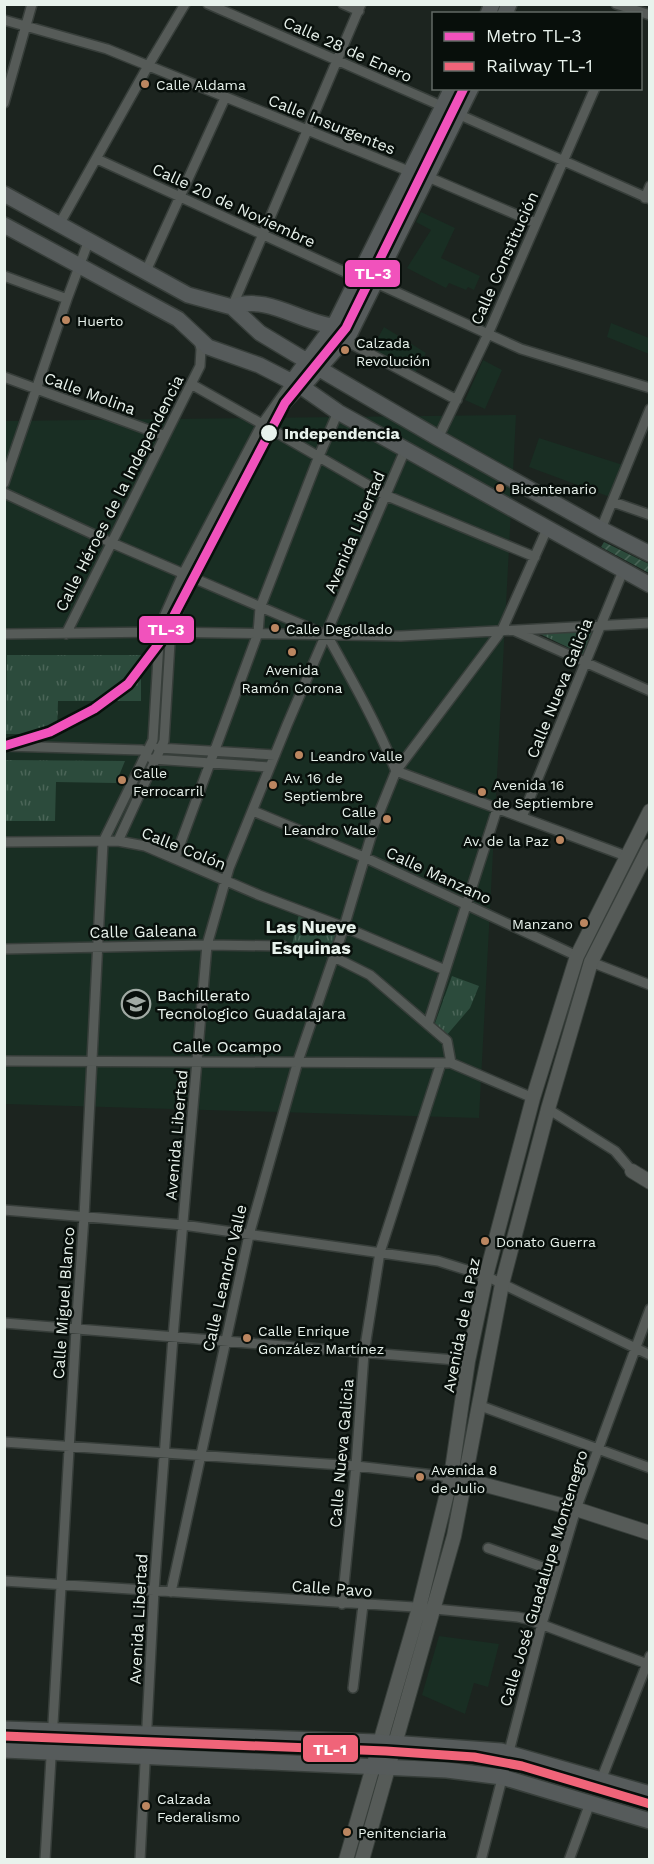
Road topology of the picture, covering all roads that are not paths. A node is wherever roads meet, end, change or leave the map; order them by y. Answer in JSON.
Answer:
{"nodes":[{"id":1,"x":32,"y":4,"type":"edge"},
{"id":2,"x":185,"y":4,"type":"edge"},
{"id":3,"x":208,"y":4,"type":"edge"},
{"id":4,"x":343,"y":4,"type":"edge"},
{"id":5,"x":616,"y":4,"type":"edge"},
{"id":6,"x":360,"y":8,"type":"edge"},
{"id":7,"x":629,"y":9,"type":"edge"},
{"id":8,"x":4,"y":20,"type":"edge"},
{"id":9,"x":26,"y":27,"type":"junction"},
{"id":10,"x":337,"y":61,"type":"junction"},
{"id":11,"x":148,"y":66,"type":"junction"},
{"id":12,"x":451,"y":90,"type":"edge"},
{"id":13,"x":470,"y":90,"type":"edge"},
{"id":14,"x":594,"y":90,"type":"edge"},
{"id":15,"x":225,"y":98,"type":"junction"},
{"id":16,"x":4,"y":103,"type":"edge"},
{"id":17,"x":444,"y":107,"type":"junction"},
{"id":18,"x":460,"y":115,"type":"junction"},
{"id":19,"x":307,"y":130,"type":"junction"},
{"id":20,"x":97,"y":159,"type":"junction"},
{"id":21,"x":563,"y":161,"type":"junction"},
{"id":22,"x":411,"y":171,"type":"junction"},
{"id":23,"x":428,"y":177,"type":"junction"},
{"id":24,"x":650,"y":186,"type":"edge"},
{"id":25,"x":4,"y":194,"type":"edge"},
{"id":26,"x":180,"y":197,"type":"junction"},
{"id":27,"x":647,"y":199,"type":"edge"},
{"id":28,"x":536,"y":223,"type":"junction"},
{"id":29,"x":60,"y":224,"type":"junction"},
{"id":30,"x":4,"y":225,"type":"edge"},
{"id":31,"x":262,"y":235,"type":"junction"},
{"id":32,"x":89,"y":240,"type":"junction"},
{"id":33,"x":79,"y":267,"type":"junction"},
{"id":34,"x":146,"y":271,"type":"junction"},
{"id":35,"x":4,"y":276,"type":"edge"},
{"id":36,"x":358,"y":278,"type":"junction"},
{"id":37,"x":374,"y":282,"type":"junction"},
{"id":38,"x":67,"y":299,"type":"junction"},
{"id":39,"x":232,"y":308,"type":"junction"},
{"id":40,"x":333,"y":326,"type":"junction"},
{"id":41,"x":488,"y":334,"type":"junction"},
{"id":42,"x":199,"y":339,"type":"junction"},
{"id":43,"x":344,"y":340,"type":"junction"},
{"id":44,"x":227,"y":354,"type":"junction"},
{"id":45,"x":306,"y":360,"type":"junction"},
{"id":46,"x":200,"y":366,"type":"junction"},
{"id":47,"x":320,"y":369,"type":"junction"},
{"id":48,"x":4,"y":378,"type":"edge"},
{"id":49,"x":191,"y":384,"type":"junction"},
{"id":50,"x":297,"y":384,"type":"junction"},
{"id":51,"x":650,"y":388,"type":"edge"},
{"id":52,"x":37,"y":390,"type":"junction"},
{"id":53,"x":456,"y":400,"type":"junction"},
{"id":54,"x":650,"y":409,"type":"edge"},
{"id":55,"x":338,"y":412,"type":"junction"},
{"id":56,"x":266,"y":426,"type":"junction"},
{"id":57,"x":165,"y":435,"type":"junction"},
{"id":58,"x":438,"y":438,"type":"junction"},
{"id":59,"x":405,"y":450,"type":"junction"},
{"id":60,"x":319,"y":456,"type":"junction"},
{"id":61,"x":4,"y":483,"type":"edge"},
{"id":62,"x":4,"y":493,"type":"edge"},
{"id":63,"x":385,"y":495,"type":"junction"},
{"id":64,"x":613,"y":502,"type":"junction"},
{"id":65,"x":650,"y":515,"type":"edge"},
{"id":66,"x":548,"y":529,"type":"junction"},
{"id":67,"x":602,"y":529,"type":"junction"},
{"id":68,"x":112,"y":543,"type":"junction"},
{"id":69,"x":650,"y":554,"type":"edge"},
{"id":70,"x":535,"y":557,"type":"junction"},
{"id":71,"x":623,"y":571,"type":"junction"},
{"id":72,"x":188,"y":576,"type":"junction"},
{"id":73,"x":650,"y":585,"type":"edge"},
{"id":74,"x":260,"y":608,"type":"junction"},
{"id":75,"x":650,"y":623,"type":"edge"},
{"id":76,"x":601,"y":625,"type":"junction"},
{"id":77,"x":507,"y":630,"type":"junction"},
{"id":78,"x":159,"y":632,"type":"junction"},
{"id":79,"x":170,"y":632,"type":"junction"},
{"id":80,"x":258,"y":633,"type":"junction"},
{"id":81,"x":4,"y":634,"type":"edge"},
{"id":82,"x":66,"y":634,"type":"junction"},
{"id":83,"x":327,"y":635,"type":"junction"},
{"id":84,"x":585,"y":664,"type":"junction"},
{"id":85,"x":650,"y":691,"type":"edge"},
{"id":86,"x":4,"y":746,"type":"edge"},
{"id":87,"x":161,"y":749,"type":"junction"},
{"id":88,"x":145,"y":752,"type":"junction"},
{"id":89,"x":216,"y":752,"type":"junction"},
{"id":90,"x":275,"y":755,"type":"junction"},
{"id":91,"x":157,"y":759,"type":"junction"},
{"id":92,"x":212,"y":763,"type":"junction"},
{"id":93,"x":270,"y":767,"type":"junction"},
{"id":94,"x":396,"y":771,"type":"junction"},
{"id":95,"x":497,"y":808,"type":"junction"},
{"id":96,"x":253,"y":811,"type":"junction"},
{"id":97,"x":650,"y":811,"type":"edge"},
{"id":98,"x":522,"y":817,"type":"junction"},
{"id":99,"x":118,"y":841,"type":"junction"},
{"id":100,"x":4,"y":842,"type":"edge"},
{"id":101,"x":103,"y":842,"type":"junction"},
{"id":102,"x":650,"y":846,"type":"edge"},
{"id":103,"x":627,"y":856,"type":"junction"},
{"id":104,"x":175,"y":858,"type":"junction"},
{"id":105,"x":366,"y":858,"type":"junction"},
{"id":106,"x":646,"y":863,"type":"edge"},
{"id":107,"x":224,"y":880,"type":"junction"},
{"id":108,"x":466,"y":905,"type":"junction"},
{"id":109,"x":344,"y":927,"type":"junction"},
{"id":110,"x":207,"y":945,"type":"junction"},
{"id":111,"x":283,"y":946,"type":"dead end"},
{"id":112,"x":98,"y":947,"type":"junction"},
{"id":113,"x":4,"y":949,"type":"edge"},
{"id":114,"x":577,"y":956,"type":"junction"},
{"id":115,"x":334,"y":957,"type":"junction"},
{"id":116,"x":591,"y":962,"type":"junction"},
{"id":117,"x":445,"y":970,"type":"junction"},
{"id":118,"x":650,"y":986,"type":"edge"},
{"id":119,"x":429,"y":1024,"type":"junction"},
{"id":120,"x":4,"y":1061,"type":"edge"},
{"id":121,"x":91,"y":1061,"type":"junction"},
{"id":122,"x":298,"y":1061,"type":"junction"},
{"id":123,"x":198,"y":1062,"type":"junction"},
{"id":124,"x":446,"y":1063,"type":"junction"},
{"id":125,"x":533,"y":1098,"type":"junction"},
{"id":126,"x":548,"y":1109,"type":"junction"},
{"id":127,"x":632,"y":1171,"type":"joint"},
{"id":128,"x":650,"y":1182,"type":"edge"},
{"id":129,"x":4,"y":1210,"type":"edge"},
{"id":130,"x":84,"y":1217,"type":"junction"},
{"id":131,"x":183,"y":1225,"type":"junction"},
{"id":132,"x":249,"y":1235,"type":"junction"},
{"id":133,"x":380,"y":1252,"type":"junction"},
{"id":134,"x":486,"y":1276,"type":"junction"},
{"id":135,"x":502,"y":1284,"type":"junction"},
{"id":136,"x":650,"y":1309,"type":"edge"},
{"id":137,"x":4,"y":1323,"type":"edge"},
{"id":138,"x":76,"y":1330,"type":"junction"},
{"id":139,"x":173,"y":1337,"type":"junction"},
{"id":140,"x":224,"y":1341,"type":"junction"},
{"id":141,"x":635,"y":1348,"type":"junction"},
{"id":142,"x":364,"y":1353,"type":"junction"},
{"id":143,"x":650,"y":1355,"type":"edge"},
{"id":144,"x":468,"y":1361,"type":"junction"},
{"id":145,"x":478,"y":1405,"type":"junction"},
{"id":146,"x":4,"y":1442,"type":"edge"},
{"id":147,"x":69,"y":1446,"type":"junction"},
{"id":148,"x":597,"y":1449,"type":"junction"},
{"id":149,"x":165,"y":1453,"type":"junction"},
{"id":150,"x":200,"y":1456,"type":"junction"},
{"id":151,"x":356,"y":1466,"type":"junction"},
{"id":152,"x":650,"y":1468,"type":"edge"},
{"id":153,"x":451,"y":1477,"type":"junction"},
{"id":154,"x":466,"y":1479,"type":"junction"},
{"id":155,"x":576,"y":1509,"type":"junction"},
{"id":156,"x":650,"y":1533,"type":"edge"},
{"id":157,"x":488,"y":1548,"type":"dead end"},
{"id":158,"x":557,"y":1572,"type":"junction"},
{"id":159,"x":4,"y":1581,"type":"edge"},
{"id":160,"x":61,"y":1584,"type":"junction"},
{"id":161,"x":154,"y":1591,"type":"junction"},
{"id":162,"x":171,"y":1592,"type":"junction"},
{"id":163,"x":342,"y":1604,"type":"junction"},
{"id":164,"x":363,"y":1605,"type":"junction"},
{"id":165,"x":419,"y":1608,"type":"junction"},
{"id":166,"x":434,"y":1609,"type":"junction"},
{"id":167,"x":542,"y":1624,"type":"junction"},
{"id":168,"x":648,"y":1662,"type":"edge"},
{"id":169,"x":353,"y":1688,"type":"dead end"},
{"id":170,"x":4,"y":1729,"type":"edge"},
{"id":171,"x":52,"y":1731,"type":"junction"},
{"id":172,"x":147,"y":1734,"type":"junction"},
{"id":173,"x":4,"y":1750,"type":"edge"},
{"id":174,"x":51,"y":1752,"type":"junction"},
{"id":175,"x":505,"y":1752,"type":"junction"},
{"id":176,"x":384,"y":1754,"type":"junction"},
{"id":177,"x":145,"y":1756,"type":"junction"},
{"id":178,"x":502,"y":1777,"type":"junction"},
{"id":179,"x":601,"y":1780,"type":"junction"},
{"id":180,"x":650,"y":1794,"type":"edge"},
{"id":181,"x":590,"y":1803,"type":"junction"},
{"id":182,"x":650,"y":1821,"type":"edge"},
{"id":183,"x":45,"y":1860,"type":"edge"},
{"id":184,"x":140,"y":1860,"type":"edge"},
{"id":185,"x":346,"y":1860,"type":"edge"},
{"id":186,"x":362,"y":1860,"type":"edge"},
{"id":187,"x":481,"y":1860,"type":"edge"},
{"id":188,"x":569,"y":1860,"type":"edge"}],
"edges":[{"from":1,"to":9,"type":"street"},
{"from":2,"to":11,"type":"street"},
{"from":3,"to":10,"type":"street","name":"Calle 28 de Enero"},
{"from":4,"to":6,"type":"street"},
{"from":5,"to":7,"type":"street"},
{"from":6,"to":10,"type":"street"},
{"from":8,"to":9,"type":"street","name":"Calle Insurgentes"},
{"from":9,"to":11,"type":"street","name":"Calle Insurgentes"},
{"from":9,"to":16,"type":"street"},
{"from":10,"to":17,"type":"street","name":"Calle 28 de Enero"},
{"from":10,"to":19,"type":"street"},
{"from":11,"to":15,"type":"street","name":"Calle Insurgentes"},
{"from":11,"to":20,"type":"street"},
{"from":12,"to":17,"type":"main road"},
{"from":13,"to":18,"type":"main road"},
{"from":14,"to":21,"type":"street","name":"Calle Constitución"},
{"from":15,"to":19,"type":"street","name":"Calle Insurgentes"},
{"from":15,"to":26,"type":"street"},
{"from":17,"to":22,"type":"main road"},
{"from":18,"to":21,"type":"street"},
{"from":18,"to":23,"type":"main road"},
{"from":19,"to":22,"type":"street","name":"Calle Insurgentes"},
{"from":19,"to":31,"type":"street"},
{"from":20,"to":26,"type":"street","name":"Calle 20 de Noviembre"},
{"from":20,"to":29,"type":"street"},
{"from":21,"to":27,"type":"street"},
{"from":21,"to":28,"type":"street","name":"Calle Constitución"},
{"from":22,"to":36,"type":"main road"},
{"from":23,"to":28,"type":"street"},
{"from":23,"to":37,"type":"main road"},
{"from":24,"to":27,"type":"street"},
{"from":25,"to":29,"type":"main road"},
{"from":26,"to":31,"type":"street","name":"Calle 20 de Noviembre"},
{"from":26,"to":34,"type":"street"},
{"from":28,"to":41,"type":"street","name":"Calle Constitución"},
{"from":29,"to":32,"type":"main road"},
{"from":30,"to":33,"type":"main road"},
{"from":31,"to":36,"type":"street","name":"Calle 20 de Noviembre"},
{"from":31,"to":39,"type":"street"},
{"from":32,"to":33,"type":"street"},
{"from":32,"to":34,"type":"main road"},
{"from":33,"to":38,"type":"street"},
{"from":33,"to":42,"type":"main road"},
{"from":34,"to":39,"type":"main road"},
{"from":35,"to":38,"type":"street"},
{"from":36,"to":40,"type":"main road"},
{"from":37,"to":41,"type":"street"},
{"from":37,"to":43,"type":"main road"},
{"from":38,"to":52,"type":"street"},
{"from":39,"to":40,"type":"main road"},
{"from":39,"to":45,"type":"main road"},
{"from":40,"to":45,"type":"main road"},
{"from":41,"to":51,"type":"street"},
{"from":41,"to":53,"type":"street","name":"Calle Constitución"},
{"from":42,"to":44,"type":"main road"},
{"from":42,"to":46,"type":"street","name":"Calle Héroes de la Independencia"},
{"from":43,"to":47,"type":"main road"},
{"from":43,"to":53,"type":"street"},
{"from":44,"to":46,"type":"street","name":"Calle Héroes de la Independencia"},
{"from":44,"to":50,"type":"main road"},
{"from":45,"to":47,"type":"main road"},
{"from":45,"to":50,"type":"main road"},
{"from":46,"to":49,"type":"street","name":"Calle Héroes de la Independencia"},
{"from":47,"to":50,"type":"main road"},
{"from":47,"to":58,"type":"main road"},
{"from":48,"to":52,"type":"street","name":"Calle Molina"},
{"from":49,"to":56,"type":"street"},
{"from":49,"to":57,"type":"street","name":"Calle Héroes de la Independencia"},
{"from":50,"to":55,"type":"main road"},
{"from":50,"to":56,"type":"street"},
{"from":52,"to":57,"type":"street","name":"Calle Molina"},
{"from":52,"to":61,"type":"street"},
{"from":53,"to":58,"type":"street","name":"Calle Constitución"},
{"from":54,"to":64,"type":"street"},
{"from":55,"to":59,"type":"main road"},
{"from":55,"to":60,"type":"street"},
{"from":56,"to":60,"type":"street"},
{"from":56,"to":72,"type":"street"},
{"from":57,"to":68,"type":"street","name":"Calle Héroes de la Independencia"},
{"from":58,"to":67,"type":"main road"},
{"from":59,"to":63,"type":"street","name":"Avenida Libertad"},
{"from":59,"to":66,"type":"main road"},
{"from":60,"to":63,"type":"street"},
{"from":60,"to":74,"type":"street"},
{"from":62,"to":68,"type":"street"},
{"from":63,"to":70,"type":"street"},
{"from":63,"to":83,"type":"street","name":"Avenida Libertad"},
{"from":64,"to":65,"type":"street"},
{"from":64,"to":67,"type":"street"},
{"from":66,"to":70,"type":"street","name":"Calle Leandro Valle"},
{"from":66,"to":71,"type":"main road"},
{"from":67,"to":69,"type":"main road"},
{"from":68,"to":72,"type":"street"},
{"from":68,"to":82,"type":"street","name":"Calle Héroes de la Independencia"},
{"from":70,"to":77,"type":"street","name":"Calle Leandro Valle"},
{"from":71,"to":73,"type":"main road"},
{"from":71,"to":76,"type":"street","name":"Calle Nueva Galicia"},
{"from":72,"to":74,"type":"street"},
{"from":72,"to":78,"type":"street","name":"Calle Miguel Blanco"},
{"from":72,"to":79,"type":"street"},
{"from":74,"to":80,"type":"street"},
{"from":74,"to":83,"type":"street"},
{"from":75,"to":76,"type":"street"},
{"from":76,"to":77,"type":"street"},
{"from":76,"to":84,"type":"street","name":"Calle Nueva Galicia"},
{"from":77,"to":83,"type":"street"},
{"from":77,"to":84,"type":"street"},
{"from":77,"to":94,"type":"street","name":"Calle Leandro Valle"},
{"from":78,"to":79,"type":"street"},
{"from":78,"to":82,"type":"street"},
{"from":78,"to":88,"type":"street","name":"Calle Miguel Blanco"},
{"from":79,"to":80,"type":"street"},
{"from":79,"to":87,"type":"street"},
{"from":80,"to":83,"type":"street"},
{"from":80,"to":89,"type":"street"},
{"from":81,"to":82,"type":"street"},
{"from":83,"to":90,"type":"street","name":"Avenida Libertad"},
{"from":83,"to":94,"type":"street"},
{"from":84,"to":85,"type":"street"},
{"from":84,"to":98,"type":"street","name":"Calle Nueva Galicia"},
{"from":86,"to":88,"type":"street"},
{"from":87,"to":88,"type":"street"},
{"from":87,"to":89,"type":"street"},
{"from":87,"to":91,"type":"street"},
{"from":88,"to":91,"type":"street"},
{"from":88,"to":101,"type":"street","name":"Calle Miguel Blanco"},
{"from":89,"to":90,"type":"street"},
{"from":89,"to":92,"type":"street"},
{"from":90,"to":93,"type":"street","name":"Avenida Libertad"},
{"from":91,"to":92,"type":"street"},
{"from":91,"to":99,"type":"street"},
{"from":92,"to":93,"type":"street"},
{"from":92,"to":104,"type":"street"},
{"from":93,"to":96,"type":"street","name":"Avenida Libertad"},
{"from":94,"to":95,"type":"street"},
{"from":94,"to":105,"type":"street","name":"Calle Leandro Valle"},
{"from":95,"to":98,"type":"street"},
{"from":95,"to":108,"type":"street"},
{"from":96,"to":105,"type":"street","name":"Calle Manzano"},
{"from":96,"to":107,"type":"street","name":"Avenida Libertad"},
{"from":97,"to":103,"type":"street","name":"Avenida de la Paz"},
{"from":98,"to":103,"type":"street"},
{"from":99,"to":101,"type":"street","name":"Calle Colón"},
{"from":99,"to":104,"type":"street","name":"Calle Colón"},
{"from":100,"to":101,"type":"street","name":"Calle Colón"},
{"from":101,"to":112,"type":"street","name":"Calle Miguel Blanco"},
{"from":102,"to":106,"type":"street","name":"Avenida de la Paz"},
{"from":103,"to":106,"type":"street"},
{"from":103,"to":114,"type":"street","name":"Avenida de la Paz"},
{"from":104,"to":107,"type":"street","name":"Calle Colón"},
{"from":105,"to":108,"type":"street","name":"Calle Manzano"},
{"from":105,"to":109,"type":"street","name":"Calle Leandro Valle"},
{"from":106,"to":116,"type":"street","name":"Avenida de la Paz"},
{"from":107,"to":109,"type":"street","name":"Calle Colón"},
{"from":107,"to":110,"type":"street","name":"Avenida Libertad"},
{"from":108,"to":114,"type":"street","name":"Calle Manzano"},
{"from":108,"to":117,"type":"street"},
{"from":109,"to":115,"type":"street","name":"Calle Leandro Valle"},
{"from":109,"to":117,"type":"street","name":"Calle Colón"},
{"from":110,"to":111,"type":"street","name":"Calle Galeana"},
{"from":110,"to":112,"type":"street","name":"Calle Galeana"},
{"from":110,"to":123,"type":"street","name":"Avenida Libertad"},
{"from":112,"to":113,"type":"street","name":"Calle Galeana"},
{"from":112,"to":121,"type":"street","name":"Calle Miguel Blanco"},
{"from":114,"to":125,"type":"street","name":"Avenida de la Paz"},
{"from":115,"to":119,"type":"street"},
{"from":115,"to":122,"type":"street","name":"Calle Leandro Valle"},
{"from":116,"to":118,"type":"street"},
{"from":116,"to":126,"type":"street","name":"Avenida de la Paz"},
{"from":117,"to":119,"type":"street"},
{"from":119,"to":124,"type":"street"},
{"from":120,"to":121,"type":"street","name":"Calle Ocampo"},
{"from":121,"to":123,"type":"street","name":"Calle Ocampo"},
{"from":121,"to":130,"type":"street","name":"Calle Miguel Blanco"},
{"from":122,"to":123,"type":"street","name":"Calle Ocampo"},
{"from":122,"to":124,"type":"street","name":"Calle Ocampo"},
{"from":122,"to":132,"type":"street","name":"Calle Leandro Valle"},
{"from":123,"to":131,"type":"street","name":"Avenida Libertad"},
{"from":124,"to":125,"type":"street"},
{"from":124,"to":133,"type":"street","name":"Calle Nueva Galicia"},
{"from":125,"to":126,"type":"street"},
{"from":125,"to":134,"type":"street","name":"Avenida de la Paz"},
{"from":126,"to":127,"type":"street"},
{"from":126,"to":135,"type":"street","name":"Avenida de la Paz"},
{"from":127,"to":128,"type":"street"},
{"from":129,"to":130,"type":"street"},
{"from":130,"to":131,"type":"street"},
{"from":130,"to":138,"type":"street","name":"Calle Miguel Blanco"},
{"from":131,"to":132,"type":"street"},
{"from":131,"to":139,"type":"street","name":"Avenida Libertad"},
{"from":132,"to":133,"type":"street"},
{"from":132,"to":140,"type":"street","name":"Calle Leandro Valle"},
{"from":133,"to":134,"type":"street"},
{"from":133,"to":142,"type":"street","name":"Calle Nueva Galicia"},
{"from":134,"to":135,"type":"street"},
{"from":134,"to":144,"type":"street","name":"Avenida de la Paz"},
{"from":135,"to":141,"type":"street"},
{"from":135,"to":145,"type":"street","name":"Avenida de la Paz"},
{"from":136,"to":141,"type":"street","name":"Calle José Guadalupe Montenegro"},
{"from":137,"to":138,"type":"street"},
{"from":138,"to":139,"type":"street"},
{"from":138,"to":147,"type":"street","name":"Calle Miguel Blanco"},
{"from":139,"to":140,"type":"street"},
{"from":139,"to":149,"type":"street","name":"Avenida Libertad"},
{"from":140,"to":142,"type":"street"},
{"from":140,"to":150,"type":"street","name":"Calle Leandro Valle"},
{"from":141,"to":143,"type":"street"},
{"from":141,"to":148,"type":"street","name":"Calle José Guadalupe Montenegro"},
{"from":142,"to":144,"type":"street"},
{"from":142,"to":151,"type":"street","name":"Calle Nueva Galicia"},
{"from":144,"to":153,"type":"street","name":"Avenida de la Paz"},
{"from":145,"to":148,"type":"street"},
{"from":145,"to":154,"type":"street","name":"Avenida de la Paz"},
{"from":146,"to":147,"type":"street"},
{"from":147,"to":149,"type":"street"},
{"from":147,"to":160,"type":"street","name":"Calle Miguel Blanco"},
{"from":148,"to":152,"type":"street"},
{"from":148,"to":155,"type":"street","name":"Calle José Guadalupe Montenegro"},
{"from":149,"to":150,"type":"street"},
{"from":149,"to":161,"type":"street","name":"Avenida Libertad"},
{"from":150,"to":151,"type":"street"},
{"from":150,"to":162,"type":"street","name":"Calle Leandro Valle"},
{"from":151,"to":153,"type":"street"},
{"from":151,"to":163,"type":"street","name":"Calle Nueva Galicia"},
{"from":153,"to":154,"type":"street"},
{"from":153,"to":165,"type":"street","name":"Avenida de la Paz"},
{"from":154,"to":155,"type":"street"},
{"from":154,"to":166,"type":"street","name":"Avenida de la Paz"},
{"from":155,"to":156,"type":"street"},
{"from":155,"to":158,"type":"street","name":"Calle José Guadalupe Montenegro"},
{"from":157,"to":158,"type":"street"},
{"from":158,"to":167,"type":"street","name":"Calle José Guadalupe Montenegro"},
{"from":159,"to":160,"type":"street","name":"Calle Pavo"},
{"from":160,"to":161,"type":"street","name":"Calle Pavo"},
{"from":160,"to":171,"type":"street","name":"Calle Miguel Blanco"},
{"from":161,"to":162,"type":"street","name":"Calle Pavo"},
{"from":161,"to":172,"type":"street","name":"Avenida Libertad"},
{"from":162,"to":163,"type":"street","name":"Calle Pavo"},
{"from":163,"to":164,"type":"street","name":"Calle Pavo"},
{"from":164,"to":165,"type":"street","name":"Calle Pavo"},
{"from":164,"to":169,"type":"street"},
{"from":165,"to":166,"type":"street","name":"Calle Pavo"},
{"from":165,"to":176,"type":"street","name":"Avenida de la Paz"},
{"from":166,"to":167,"type":"street","name":"Calle Pavo"},
{"from":166,"to":176,"type":"street","name":"Avenida de la Paz"},
{"from":167,"to":168,"type":"street","name":"Calle Pavo"},
{"from":167,"to":175,"type":"street","name":"Calle José Guadalupe Montenegro"},
{"from":168,"to":179,"type":"street"},
{"from":170,"to":171,"type":"main road"},
{"from":171,"to":172,"type":"main road"},
{"from":171,"to":174,"type":"street","name":"Calle Miguel Blanco"},
{"from":172,"to":176,"type":"main road"},
{"from":172,"to":177,"type":"street","name":"Avenida Libertad"},
{"from":173,"to":174,"type":"main road"},
{"from":174,"to":177,"type":"main road"},
{"from":174,"to":183,"type":"street","name":"Calle Miguel Blanco"},
{"from":175,"to":176,"type":"main road"},
{"from":175,"to":178,"type":"street","name":"Calle José Guadalupe Montenegro"},
{"from":175,"to":179,"type":"main road"},
{"from":176,"to":177,"type":"main road"},
{"from":176,"to":178,"type":"main road"},
{"from":176,"to":185,"type":"street","name":"Avenida de la Paz"},
{"from":176,"to":186,"type":"street","name":"Avenida de la Paz"},
{"from":177,"to":184,"type":"street","name":"Avenida Libertad"},
{"from":178,"to":181,"type":"main road"},
{"from":178,"to":187,"type":"street","name":"Calle José Guadalupe Montenegro"},
{"from":179,"to":180,"type":"main road"},
{"from":181,"to":182,"type":"main road"},
{"from":181,"to":188,"type":"street"}]}
